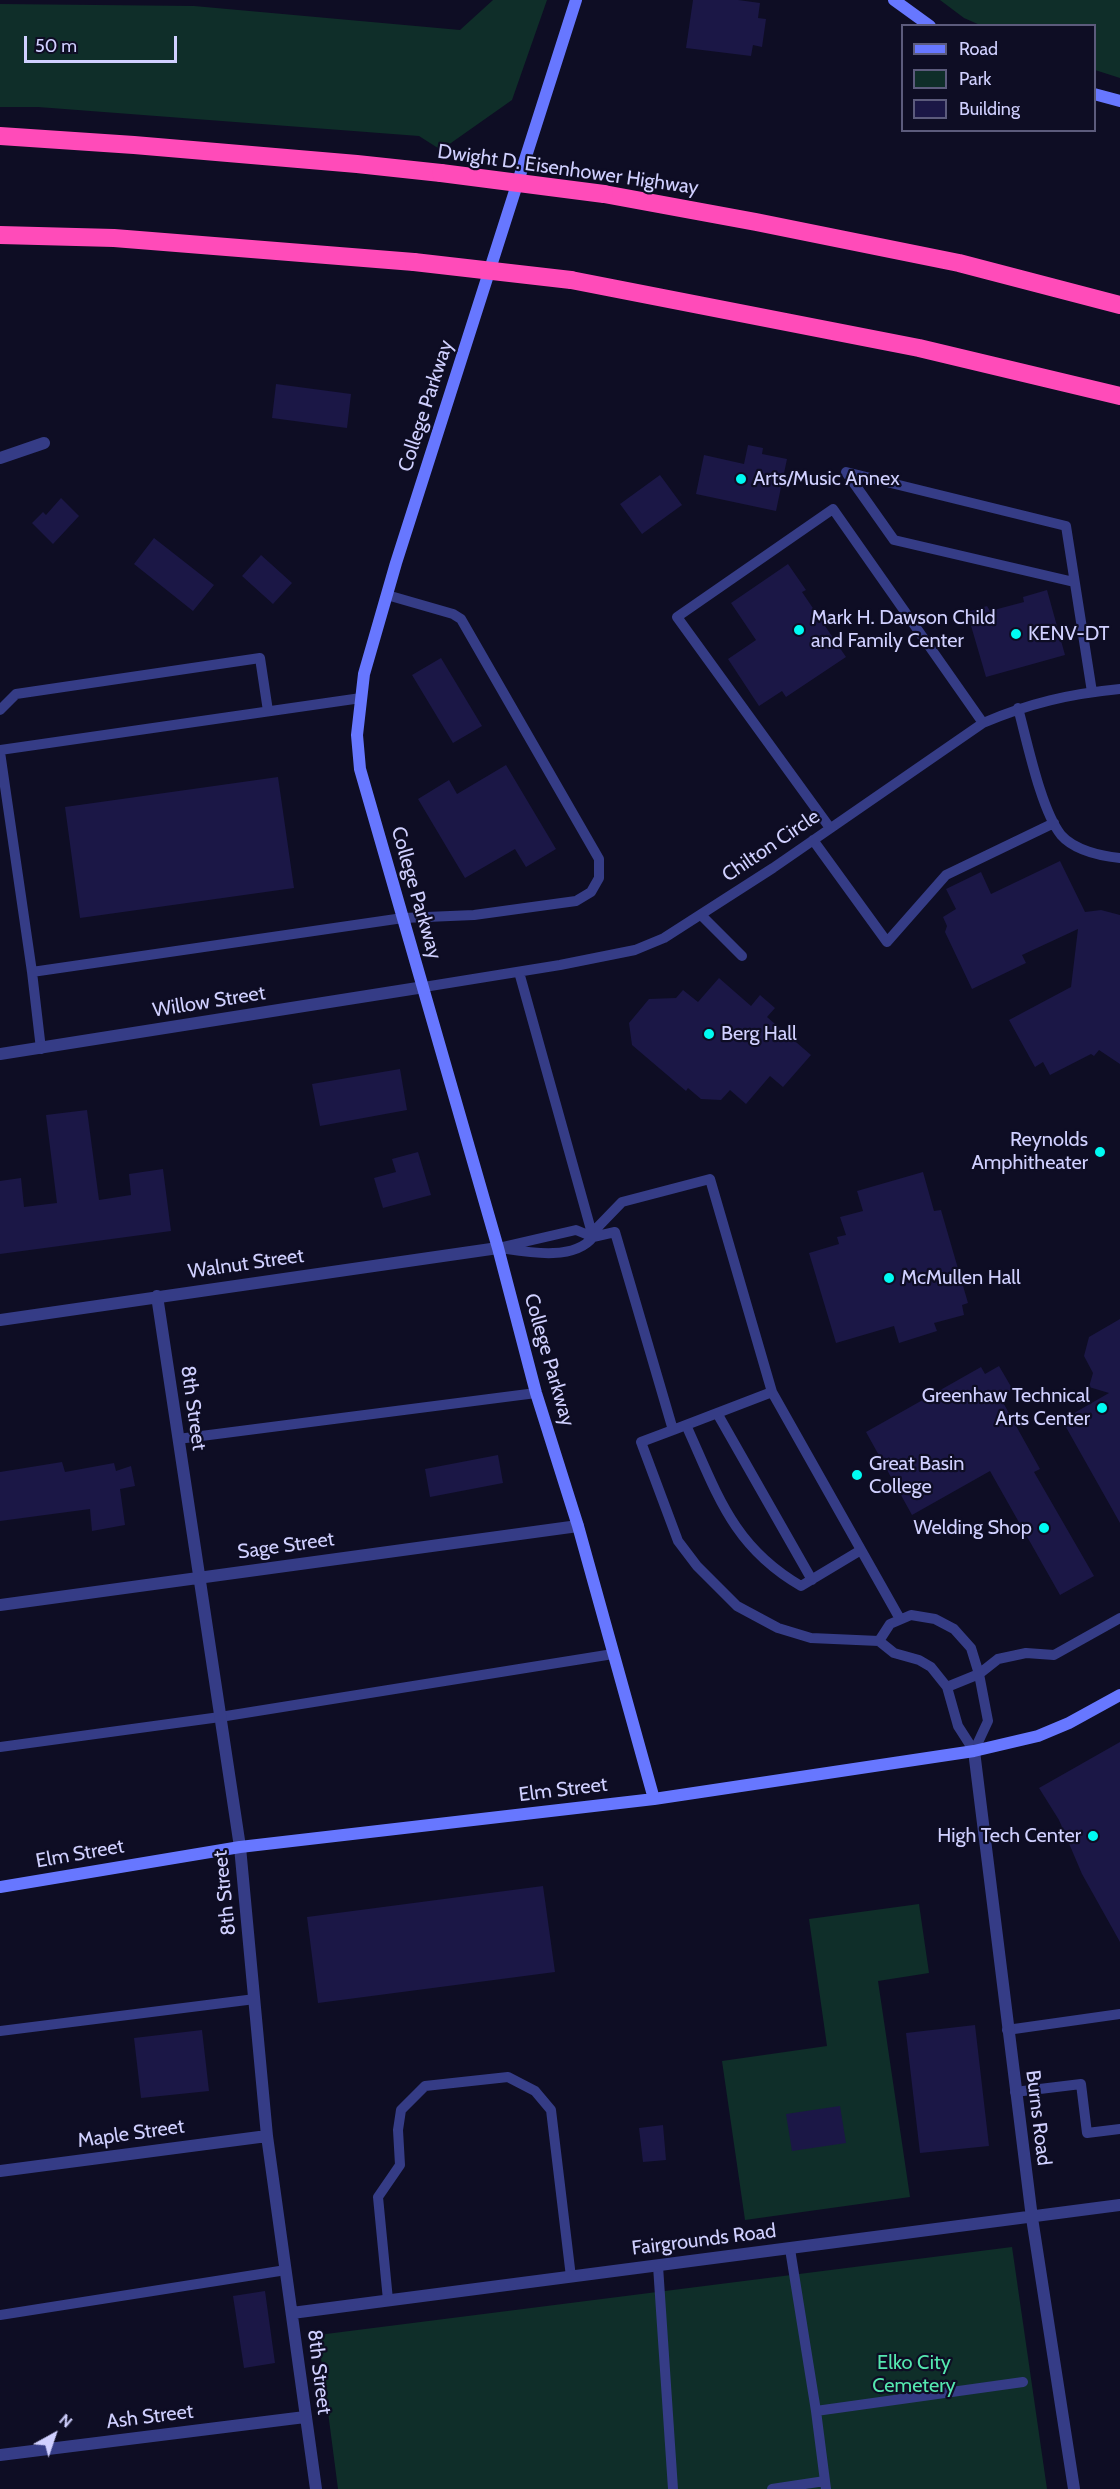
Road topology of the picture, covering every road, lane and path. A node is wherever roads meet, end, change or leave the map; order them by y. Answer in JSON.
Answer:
{"nodes":[{"id":1,"x":576,"y":0,"type":"edge"},
{"id":2,"x":894,"y":0,"type":"edge"},
{"id":3,"x":927,"y":24,"type":"edge"},
{"id":4,"x":1096,"y":94,"type":"edge"},
{"id":5,"x":1120,"y":101,"type":"edge"},
{"id":6,"x":0,"y":136,"type":"edge"},
{"id":7,"x":0,"y":235,"type":"edge"},
{"id":8,"x":1120,"y":305,"type":"edge"},
{"id":9,"x":1120,"y":396,"type":"edge"},
{"id":10,"x":44,"y":443,"type":"dead end"},
{"id":11,"x":0,"y":458,"type":"edge"},
{"id":12,"x":1074,"y":582,"type":"junction"},
{"id":13,"x":387,"y":595,"type":"junction"},
{"id":14,"x":1120,"y":689,"type":"edge"},
{"id":15,"x":1092,"y":692,"type":"junction"},
{"id":16,"x":361,"y":698,"type":"junction"},
{"id":17,"x":1018,"y":708,"type":"junction"},
{"id":18,"x":0,"y":710,"type":"edge"},
{"id":19,"x":268,"y":711,"type":"junction"},
{"id":20,"x":983,"y":723,"type":"junction"},
{"id":21,"x":0,"y":751,"type":"edge"},
{"id":22,"x":1054,"y":823,"type":"junction"},
{"id":23,"x":830,"y":828,"type":"junction"},
{"id":24,"x":813,"y":840,"type":"junction"},
{"id":25,"x":1120,"y":858,"type":"edge"},
{"id":26,"x":701,"y":915,"type":"junction"},
{"id":27,"x":403,"y":918,"type":"junction"},
{"id":28,"x":742,"y":956,"type":"dead end"},
{"id":29,"x":32,"y":972,"type":"junction"},
{"id":30,"x":519,"y":972,"type":"junction"},
{"id":31,"x":424,"y":987,"type":"junction"},
{"id":32,"x":41,"y":1049,"type":"junction"},
{"id":33,"x":0,"y":1054,"type":"edge"},
{"id":34,"x":592,"y":1235,"type":"junction"},
{"id":35,"x":498,"y":1248,"type":"junction"},
{"id":36,"x":157,"y":1296,"type":"junction"},
{"id":37,"x":0,"y":1320,"type":"edge"},
{"id":38,"x":772,"y":1392,"type":"junction"},
{"id":39,"x":536,"y":1393,"type":"junction"},
{"id":40,"x":717,"y":1413,"type":"junction"},
{"id":41,"x":686,"y":1425,"type":"junction"},
{"id":42,"x":673,"y":1430,"type":"junction"},
{"id":43,"x":178,"y":1439,"type":"junction"},
{"id":44,"x":578,"y":1526,"type":"junction"},
{"id":45,"x":861,"y":1550,"type":"junction"},
{"id":46,"x":198,"y":1577,"type":"junction"},
{"id":47,"x":812,"y":1580,"type":"junction"},
{"id":48,"x":0,"y":1605,"type":"edge"},
{"id":49,"x":1120,"y":1618,"type":"edge"},
{"id":50,"x":900,"y":1619,"type":"junction"},
{"id":51,"x":879,"y":1641,"type":"junction"},
{"id":52,"x":613,"y":1654,"type":"junction"},
{"id":53,"x":979,"y":1674,"type":"junction"},
{"id":54,"x":947,"y":1687,"type":"junction"},
{"id":55,"x":1120,"y":1695,"type":"edge"},
{"id":56,"x":220,"y":1717,"type":"junction"},
{"id":57,"x":0,"y":1747,"type":"edge"},
{"id":58,"x":974,"y":1751,"type":"junction"},
{"id":59,"x":654,"y":1799,"type":"junction"},
{"id":60,"x":240,"y":1847,"type":"junction"},
{"id":61,"x":0,"y":1887,"type":"edge"},
{"id":62,"x":255,"y":1999,"type":"junction"},
{"id":63,"x":1120,"y":2014,"type":"edge"},
{"id":64,"x":1007,"y":2030,"type":"junction"},
{"id":65,"x":0,"y":2031,"type":"edge"},
{"id":66,"x":1015,"y":2092,"type":"junction"},
{"id":67,"x":1120,"y":2129,"type":"edge"},
{"id":68,"x":267,"y":2136,"type":"junction"},
{"id":69,"x":0,"y":2171,"type":"edge"},
{"id":70,"x":1120,"y":2205,"type":"edge"},
{"id":71,"x":1032,"y":2218,"type":"junction"},
{"id":72,"x":790,"y":2249,"type":"junction"},
{"id":73,"x":658,"y":2266,"type":"junction"},
{"id":74,"x":286,"y":2270,"type":"junction"},
{"id":75,"x":571,"y":2277,"type":"junction"},
{"id":76,"x":388,"y":2300,"type":"junction"},
{"id":77,"x":292,"y":2313,"type":"junction"},
{"id":78,"x":0,"y":2315,"type":"edge"},
{"id":79,"x":1023,"y":2382,"type":"dead end"},
{"id":80,"x":816,"y":2411,"type":"junction"},
{"id":81,"x":305,"y":2417,"type":"junction"},
{"id":82,"x":0,"y":2455,"type":"edge"},
{"id":83,"x":826,"y":2485,"type":"edge"},
{"id":84,"x":316,"y":2489,"type":"edge"},
{"id":85,"x":673,"y":2489,"type":"edge"},
{"id":86,"x":772,"y":2489,"type":"edge"},
{"id":87,"x":1074,"y":2489,"type":"edge"}],
"edges":[{"from":1,"to":13,"type":"street","name":"College Parkway"},
{"from":2,"to":3,"type":"street"},
{"from":4,"to":5,"type":"street"},
{"from":6,"to":8,"type":"highway","name":"Dwight D. Eisenhower Highway","bridge":true},
{"from":7,"to":9,"type":"highway","bridge":true},
{"from":10,"to":11,"type":"street"},
{"from":12,"to":12,"type":"lane"},
{"from":12,"to":15,"type":"lane"},
{"from":13,"to":16,"type":"street","name":"College Parkway"},
{"from":13,"to":27,"type":"lane"},
{"from":14,"to":15,"type":"lane","name":"Chilton Circle"},
{"from":15,"to":17,"type":"lane","name":"Chilton Circle"},
{"from":16,"to":19,"type":"lane"},
{"from":16,"to":27,"type":"street","name":"College Parkway"},
{"from":17,"to":20,"type":"lane","name":"Chilton Circle"},
{"from":17,"to":22,"type":"lane"},
{"from":18,"to":19,"type":"lane"},
{"from":19,"to":21,"type":"lane"},
{"from":20,"to":23,"type":"lane","name":"Chilton Circle"},
{"from":20,"to":23,"type":"lane"},
{"from":21,"to":29,"type":"lane"},
{"from":22,"to":24,"type":"lane"},
{"from":22,"to":25,"type":"lane"},
{"from":23,"to":24,"type":"lane","name":"Chilton Circle"},
{"from":24,"to":26,"type":"lane","name":"Chilton Circle"},
{"from":26,"to":28,"type":"lane"},
{"from":26,"to":30,"type":"lane","name":"Chilton Circle"},
{"from":27,"to":29,"type":"lane"},
{"from":27,"to":31,"type":"street","name":"College Parkway"},
{"from":29,"to":32,"type":"lane"},
{"from":30,"to":31,"type":"lane","name":"Chilton Circle"},
{"from":30,"to":34,"type":"lane"},
{"from":31,"to":32,"type":"street","name":"Willow Street"},
{"from":31,"to":35,"type":"street","name":"College Parkway"},
{"from":32,"to":33,"type":"street","name":"Willow Street"},
{"from":34,"to":35,"type":"lane"},
{"from":34,"to":35,"type":"lane"},
{"from":34,"to":38,"type":"lane"},
{"from":34,"to":42,"type":"lane"},
{"from":35,"to":36,"type":"street","name":"Walnut Street"},
{"from":35,"to":39,"type":"street","name":"College Parkway"},
{"from":36,"to":37,"type":"street","name":"Walnut Street"},
{"from":36,"to":43,"type":"street","name":"8th Street"},
{"from":38,"to":40,"type":"lane"},
{"from":38,"to":45,"type":"lane"},
{"from":39,"to":43,"type":"lane"},
{"from":39,"to":44,"type":"street","name":"College Parkway"},
{"from":40,"to":41,"type":"lane"},
{"from":40,"to":47,"type":"lane"},
{"from":41,"to":42,"type":"lane"},
{"from":41,"to":47,"type":"lane"},
{"from":42,"to":51,"type":"lane"},
{"from":43,"to":46,"type":"street","name":"8th Street"},
{"from":44,"to":46,"type":"street","name":"Sage Street"},
{"from":44,"to":52,"type":"street","name":"College Parkway"},
{"from":45,"to":47,"type":"lane"},
{"from":45,"to":50,"type":"lane"},
{"from":46,"to":48,"type":"street","name":"Sage Street"},
{"from":46,"to":56,"type":"street","name":"8th Street"},
{"from":49,"to":53,"type":"lane"},
{"from":50,"to":51,"type":"lane"},
{"from":50,"to":53,"type":"lane"},
{"from":51,"to":54,"type":"lane"},
{"from":52,"to":56,"type":"lane"},
{"from":52,"to":59,"type":"street","name":"College Parkway"},
{"from":53,"to":54,"type":"lane"},
{"from":53,"to":58,"type":"lane"},
{"from":54,"to":58,"type":"lane"},
{"from":55,"to":58,"type":"street","name":"Elm Street"},
{"from":56,"to":57,"type":"lane"},
{"from":56,"to":60,"type":"street","name":"8th Street"},
{"from":58,"to":59,"type":"street","name":"Elm Street"},
{"from":58,"to":64,"type":"street","name":"Burns Road"},
{"from":59,"to":60,"type":"street","name":"Elm Street"},
{"from":60,"to":61,"type":"street","name":"Elm Street"},
{"from":60,"to":62,"type":"street","name":"8th Street"},
{"from":62,"to":65,"type":"lane"},
{"from":62,"to":68,"type":"street","name":"8th Street"},
{"from":63,"to":64,"type":"lane"},
{"from":64,"to":66,"type":"street","name":"Burns Road"},
{"from":66,"to":67,"type":"lane"},
{"from":66,"to":71,"type":"street","name":"Burns Road"},
{"from":68,"to":69,"type":"street","name":"Maple Street"},
{"from":68,"to":74,"type":"street","name":"8th Street"},
{"from":70,"to":71,"type":"street","name":"Fairgrounds Road"},
{"from":71,"to":72,"type":"street","name":"Fairgrounds Road"},
{"from":71,"to":87,"type":"street","name":"Burns Road"},
{"from":72,"to":73,"type":"street","name":"Fairgrounds Road"},
{"from":72,"to":80,"type":"lane"},
{"from":73,"to":75,"type":"street","name":"Fairgrounds Road"},
{"from":73,"to":85,"type":"lane"},
{"from":74,"to":77,"type":"street","name":"8th Street"},
{"from":74,"to":78,"type":"lane"},
{"from":75,"to":76,"type":"street","name":"Fairgrounds Road"},
{"from":75,"to":76,"type":"lane"},
{"from":76,"to":77,"type":"street","name":"Fairgrounds Road"},
{"from":77,"to":81,"type":"street","name":"8th Street"},
{"from":79,"to":80,"type":"lane"},
{"from":80,"to":83,"type":"lane"},
{"from":81,"to":82,"type":"street","name":"Ash Street"},
{"from":81,"to":84,"type":"street","name":"8th Street"},
{"from":83,"to":86,"type":"lane"}]}
